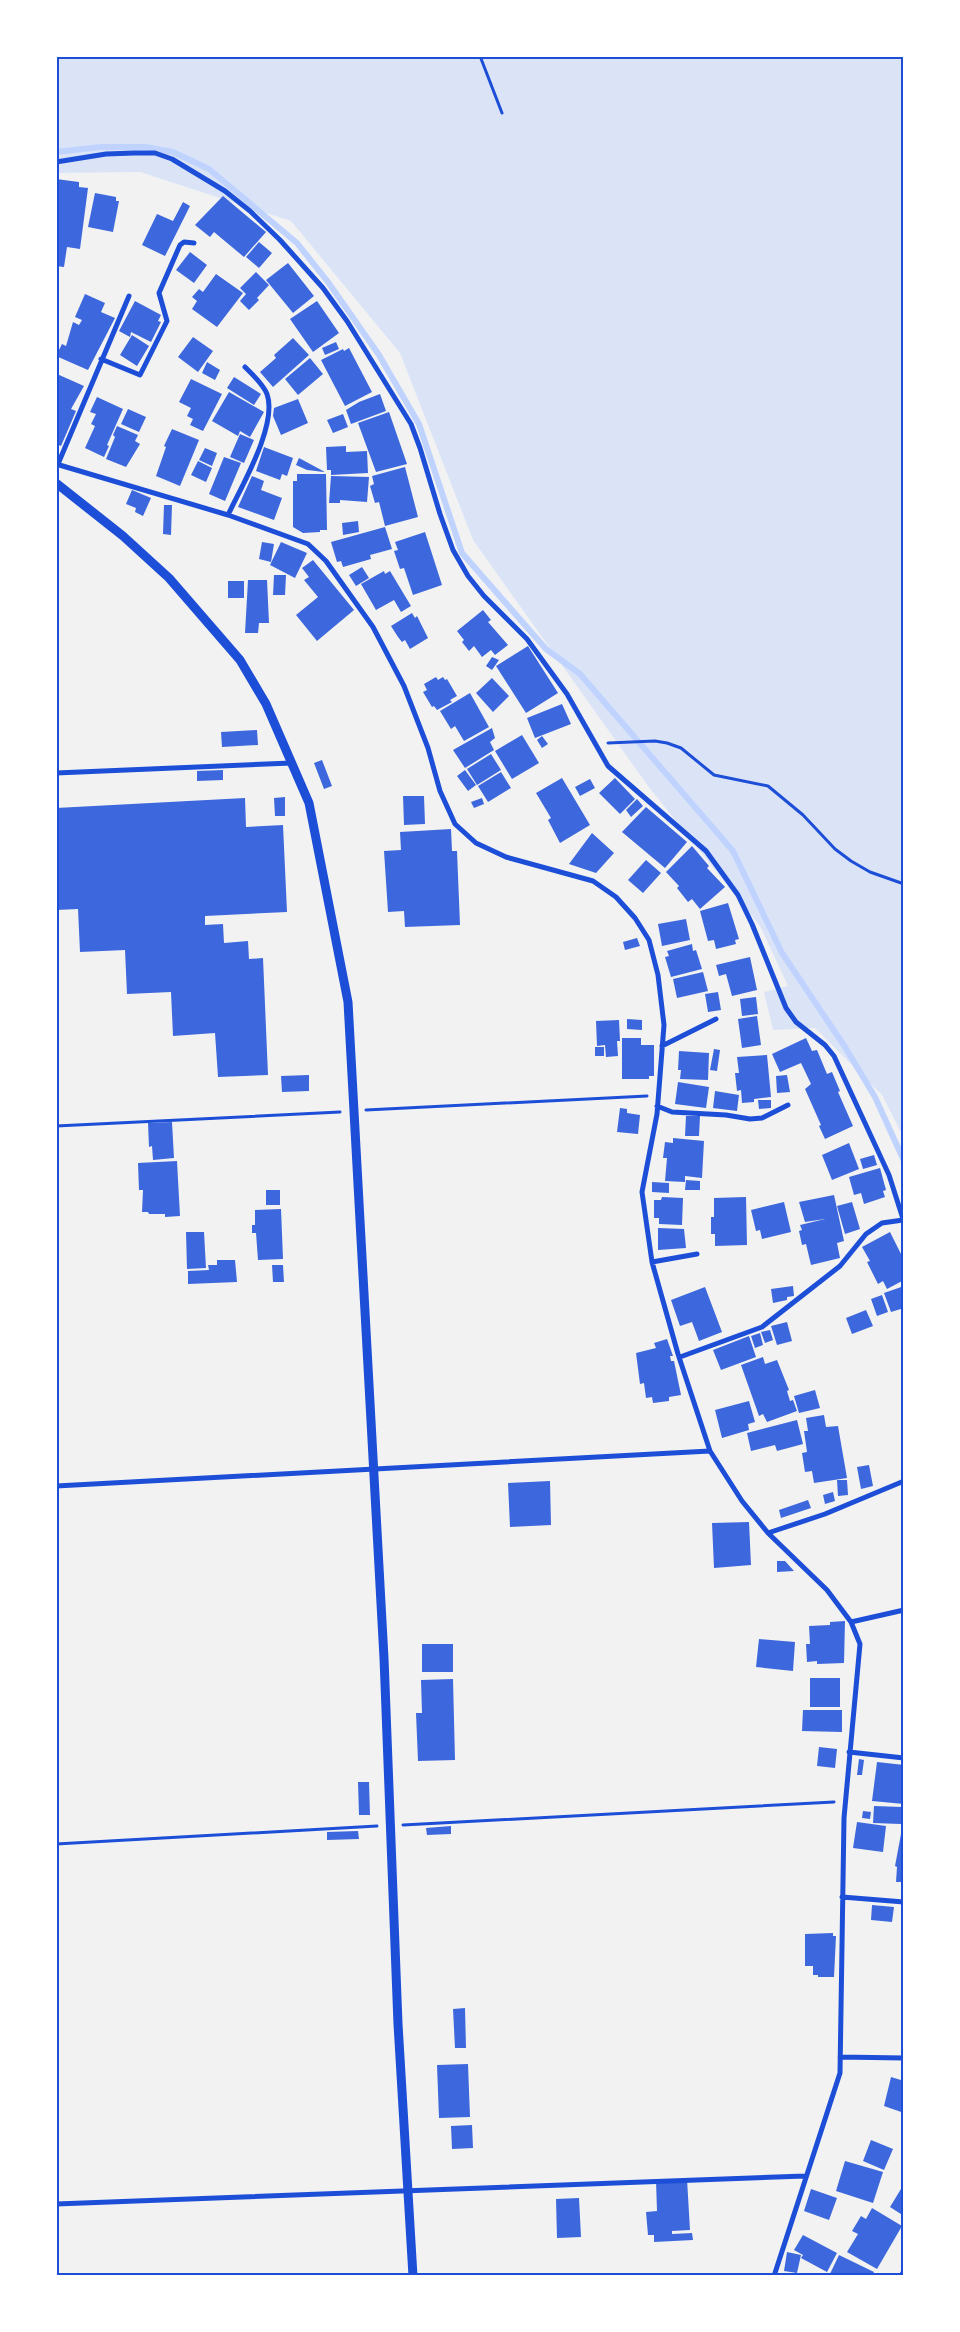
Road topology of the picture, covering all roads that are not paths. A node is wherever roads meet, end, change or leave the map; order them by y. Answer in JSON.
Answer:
{"nodes":[{"id":1,"x":56,"y":162,"type":"edge"},
{"id":2,"x":194,"y":243,"type":"dead end"},
{"id":3,"x":129,"y":296,"type":"dead end"},
{"id":4,"x":101,"y":359,"type":"junction"},
{"id":5,"x":245,"y":367,"type":"dead end"},
{"id":6,"x":57,"y":464,"type":"edge"},
{"id":7,"x":56,"y":483,"type":"edge"},
{"id":8,"x":228,"y":515,"type":"junction"},
{"id":9,"x":292,"y":763,"type":"junction"},
{"id":10,"x":56,"y":773,"type":"edge"},
{"id":11,"x":716,"y":1018,"type":"dead end"},
{"id":12,"x":662,"y":1046,"type":"junction"},
{"id":13,"x":788,"y":1105,"type":"dead end"},
{"id":14,"x":658,"y":1106,"type":"junction"},
{"id":15,"x":903,"y":1221,"type":"edge"},
{"id":16,"x":697,"y":1254,"type":"dead end"},
{"id":17,"x":652,"y":1262,"type":"junction"},
{"id":18,"x":680,"y":1357,"type":"junction"},
{"id":19,"x":710,"y":1451,"type":"junction"},
{"id":20,"x":373,"y":1470,"type":"junction"},
{"id":21,"x":904,"y":1481,"type":"edge"},
{"id":22,"x":56,"y":1486,"type":"edge"},
{"id":23,"x":768,"y":1533,"type":"junction"},
{"id":24,"x":904,"y":1610,"type":"edge"},
{"id":25,"x":852,"y":1622,"type":"junction"},
{"id":26,"x":849,"y":1752,"type":"junction"},
{"id":27,"x":904,"y":1758,"type":"edge"},
{"id":28,"x":842,"y":1897,"type":"junction"},
{"id":29,"x":904,"y":1902,"type":"edge"},
{"id":30,"x":840,"y":2057,"type":"junction"},
{"id":31,"x":904,"y":2058,"type":"edge"},
{"id":32,"x":805,"y":2176,"type":"junction"},
{"id":33,"x":408,"y":2189,"type":"junction"},
{"id":34,"x":56,"y":2204,"type":"edge"},
{"id":35,"x":904,"y":2271,"type":"edge"},
{"id":36,"x":413,"y":2276,"type":"edge"},
{"id":37,"x":774,"y":2276,"type":"edge"},
{"id":38,"x":901,"y":2276,"type":"edge"}],
"edges":[{"from":1,"to":15,"type":"street"},
{"from":2,"to":4,"type":"street"},
{"from":3,"to":4,"type":"street"},
{"from":4,"to":6,"type":"street"},
{"from":5,"to":8,"type":"street"},
{"from":6,"to":8,"type":"street"},
{"from":7,"to":9,"type":"street"},
{"from":8,"to":12,"type":"street"},
{"from":9,"to":10,"type":"street"},
{"from":9,"to":20,"type":"street"},
{"from":11,"to":12,"type":"street"},
{"from":12,"to":14,"type":"street"},
{"from":13,"to":14,"type":"street"},
{"from":14,"to":17,"type":"street"},
{"from":15,"to":18,"type":"street"},
{"from":16,"to":17,"type":"street"},
{"from":17,"to":18,"type":"street"},
{"from":18,"to":19,"type":"street"},
{"from":19,"to":20,"type":"street"},
{"from":19,"to":23,"type":"street"},
{"from":20,"to":22,"type":"street"},
{"from":20,"to":33,"type":"street"},
{"from":21,"to":23,"type":"street"},
{"from":23,"to":25,"type":"street"},
{"from":24,"to":25,"type":"street"},
{"from":25,"to":26,"type":"street"},
{"from":26,"to":27,"type":"street"},
{"from":26,"to":28,"type":"street"},
{"from":28,"to":29,"type":"street"},
{"from":28,"to":30,"type":"street"},
{"from":30,"to":31,"type":"street"},
{"from":30,"to":32,"type":"street"},
{"from":32,"to":33,"type":"street"},
{"from":32,"to":37,"type":"street"},
{"from":33,"to":34,"type":"street"},
{"from":33,"to":36,"type":"street"},
{"from":35,"to":38,"type":"street"}]}
